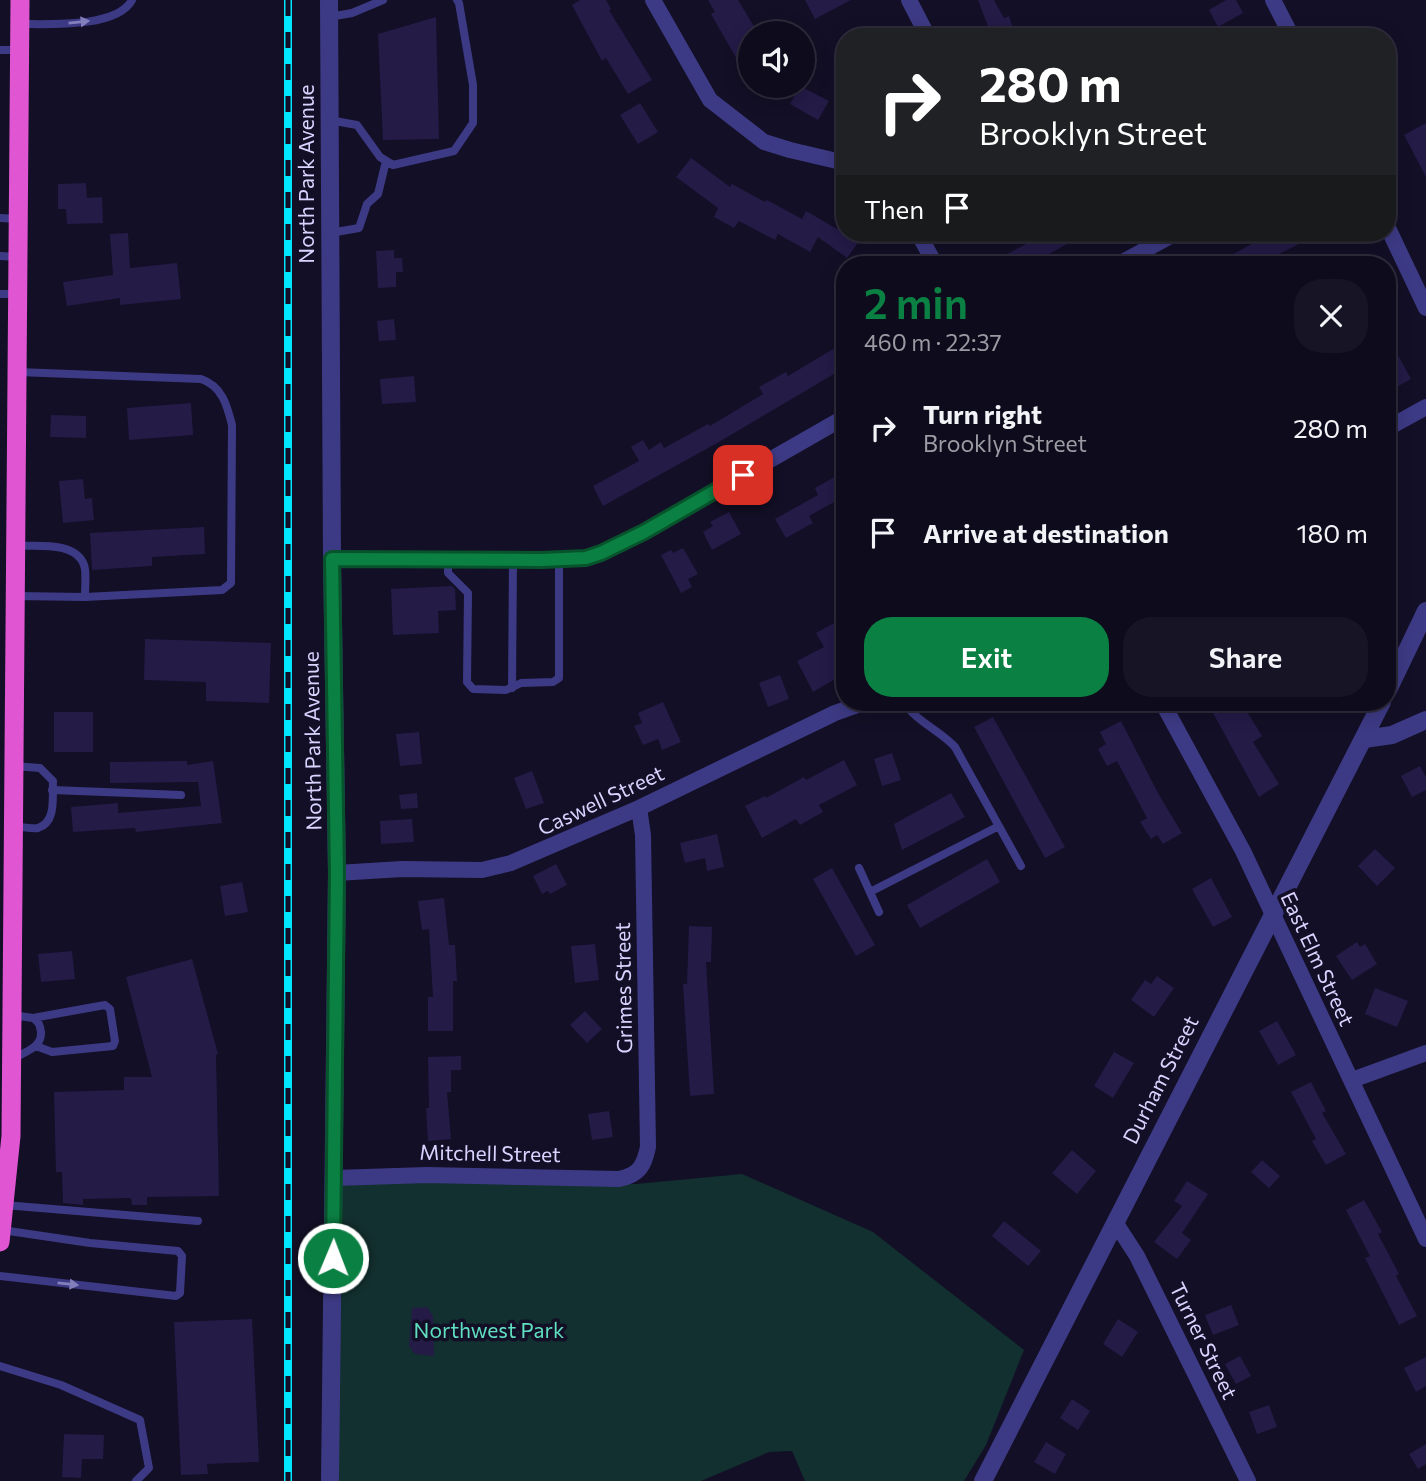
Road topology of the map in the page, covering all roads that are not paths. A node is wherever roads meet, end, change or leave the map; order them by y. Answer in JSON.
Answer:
{"nodes":[{"id":1,"x":20,"y":0,"type":"edge"},
{"id":2,"x":132,"y":0,"type":"edge"},
{"id":3,"x":383,"y":0,"type":"edge"},
{"id":4,"x":457,"y":0,"type":"edge"},
{"id":5,"x":653,"y":0,"type":"edge"},
{"id":6,"x":909,"y":0,"type":"edge"},
{"id":7,"x":1273,"y":0,"type":"edge"},
{"id":8,"x":329,"y":8,"type":"edge"},
{"id":9,"x":19,"y":24,"type":"junction"},
{"id":10,"x":923,"y":28,"type":"edge"},
{"id":11,"x":1287,"y":28,"type":"edge"},
{"id":12,"x":10,"y":50,"type":"edge"},
{"id":13,"x":328,"y":120,"type":"junction"},
{"id":14,"x":386,"y":161,"type":"junction"},
{"id":15,"x":836,"y":161,"type":"edge"},
{"id":16,"x":10,"y":219,"type":"edge"},
{"id":17,"x":330,"y":233,"type":"junction"},
{"id":18,"x":1159,"y":242,"type":"edge"},
{"id":19,"x":1395,"y":242,"type":"edge"},
{"id":20,"x":9,"y":256,"type":"edge"},
{"id":21,"x":1134,"y":256,"type":"edge"},
{"id":22,"x":9,"y":294,"type":"edge"},
{"id":23,"x":1426,"y":308,"type":"edge"},
{"id":24,"x":18,"y":372,"type":"junction"},
{"id":25,"x":1426,"y":407,"type":"edge"},
{"id":26,"x":836,"y":422,"type":"edge"},
{"id":27,"x":1396,"y":424,"type":"edge"},
{"id":28,"x":16,"y":546,"type":"junction"},
{"id":29,"x":332,"y":559,"type":"junction"},
{"id":30,"x":559,"y":559,"type":"junction"},
{"id":31,"x":448,"y":560,"type":"junction"},
{"id":32,"x":513,"y":560,"type":"junction"},
{"id":33,"x":16,"y":596,"type":"junction"},
{"id":34,"x":85,"y":597,"type":"junction"},
{"id":35,"x":1426,"y":611,"type":"edge"},
{"id":36,"x":1396,"y":673,"type":"edge"},
{"id":37,"x":512,"y":688,"type":"junction"},
{"id":38,"x":841,"y":711,"type":"edge"},
{"id":39,"x":911,"y":711,"type":"edge"},
{"id":40,"x":1167,"y":711,"type":"edge"},
{"id":41,"x":1378,"y":711,"type":"edge"},
{"id":42,"x":1426,"y":720,"type":"edge"},
{"id":43,"x":1364,"y":739,"type":"junction"},
{"id":44,"x":14,"y":766,"type":"junction"},
{"id":45,"x":52,"y":790,"type":"junction"},
{"id":46,"x":181,"y":795,"type":"dead end"},
{"id":47,"x":7,"y":805,"type":"edge"},
{"id":48,"x":639,"y":808,"type":"junction"},
{"id":49,"x":13,"y":826,"type":"junction"},
{"id":50,"x":999,"y":826,"type":"junction"},
{"id":51,"x":1021,"y":866,"type":"dead end"},
{"id":52,"x":859,"y":869,"type":"dead end"},
{"id":53,"x":337,"y":873,"type":"junction"},
{"id":54,"x":870,"y":892,"type":"junction"},
{"id":55,"x":879,"y":912,"type":"dead end"},
{"id":56,"x":1273,"y":915,"type":"junction"},
{"id":57,"x":12,"y":1015,"type":"junction"},
{"id":58,"x":33,"y":1018,"type":"junction"},
{"id":59,"x":36,"y":1046,"type":"junction"},
{"id":60,"x":1426,"y":1053,"type":"edge"},
{"id":61,"x":12,"y":1060,"type":"junction"},
{"id":62,"x":1352,"y":1080,"type":"junction"},
{"id":63,"x":6,"y":1137,"type":"edge"},
{"id":64,"x":641,"y":1167,"type":"joint"},
{"id":65,"x":334,"y":1178,"type":"junction"},
{"id":66,"x":4,"y":1205,"type":"junction"},
{"id":67,"x":198,"y":1221,"type":"dead end"},
{"id":68,"x":1115,"y":1222,"type":"junction"},
{"id":69,"x":1,"y":1236,"type":"edge"},
{"id":70,"x":1426,"y":1239,"type":"edge"},
{"id":71,"x":0,"y":1276,"type":"edge"},
{"id":72,"x":0,"y":1367,"type":"edge"},
{"id":73,"x":136,"y":1481,"type":"edge"},
{"id":74,"x":330,"y":1481,"type":"edge"},
{"id":75,"x":983,"y":1481,"type":"edge"},
{"id":76,"x":1248,"y":1481,"type":"edge"}],
"edges":[{"from":1,"to":9,"type":"highway"},
{"from":9,"to":2,"type":"lane","one_way":true},
{"from":3,"to":8,"type":"lane"},
{"from":4,"to":14,"type":"lane"},
{"from":5,"to":15,"type":"street"},
{"from":6,"to":10,"type":"street"},
{"from":7,"to":11,"type":"street"},
{"from":8,"to":13,"type":"street","name":"North Park Avenue"},
{"from":9,"to":12,"type":"highway"},
{"from":12,"to":16,"type":"highway"},
{"from":13,"to":14,"type":"lane"},
{"from":13,"to":17,"type":"street","name":"North Park Avenue"},
{"from":14,"to":17,"type":"lane"},
{"from":16,"to":20,"type":"highway"},
{"from":17,"to":29,"type":"street","name":"North Park Avenue"},
{"from":18,"to":21,"type":"street"},
{"from":19,"to":23,"type":"street"},
{"from":20,"to":22,"type":"highway"},
{"from":22,"to":24,"type":"highway"},
{"from":24,"to":28,"type":"highway"},
{"from":24,"to":34,"type":"lane"},
{"from":25,"to":27,"type":"street"},
{"from":26,"to":30,"type":"street"},
{"from":28,"to":33,"type":"highway"},
{"from":28,"to":34,"type":"lane"},
{"from":29,"to":31,"type":"street"},
{"from":29,"to":53,"type":"street","name":"North Park Avenue"},
{"from":30,"to":32,"type":"street"},
{"from":30,"to":37,"type":"lane"},
{"from":31,"to":32,"type":"street"},
{"from":31,"to":37,"type":"lane"},
{"from":32,"to":37,"type":"lane"},
{"from":33,"to":34,"type":"lane"},
{"from":33,"to":44,"type":"highway"},
{"from":35,"to":36,"type":"street"},
{"from":38,"to":48,"type":"street","name":"Caswell Street"},
{"from":39,"to":50,"type":"lane"},
{"from":40,"to":56,"type":"street","name":"East Elm Street"},
{"from":41,"to":43,"type":"street","name":"Durham Street"},
{"from":42,"to":43,"type":"street"},
{"from":43,"to":56,"type":"street","name":"Durham Street"},
{"from":44,"to":45,"type":"lane"},
{"from":44,"to":47,"type":"highway"},
{"from":45,"to":46,"type":"lane"},
{"from":45,"to":49,"type":"lane"},
{"from":47,"to":49,"type":"highway"},
{"from":48,"to":53,"type":"street","name":"Caswell Street"},
{"from":48,"to":64,"type":"street","name":"Grimes Street"},
{"from":49,"to":57,"type":"highway"},
{"from":50,"to":51,"type":"lane"},
{"from":50,"to":54,"type":"lane"},
{"from":52,"to":54,"type":"lane"},
{"from":53,"to":65,"type":"street","name":"North Park Avenue"},
{"from":54,"to":55,"type":"lane"},
{"from":56,"to":62,"type":"street","name":"East Elm Street"},
{"from":56,"to":68,"type":"street","name":"Durham Street"},
{"from":57,"to":58,"type":"lane"},
{"from":57,"to":61,"type":"highway"},
{"from":58,"to":59,"type":"lane"},
{"from":58,"to":59,"type":"lane"},
{"from":59,"to":61,"type":"lane"},
{"from":60,"to":62,"type":"street"},
{"from":61,"to":63,"type":"highway"},
{"from":62,"to":70,"type":"street","name":"East Elm Street"},
{"from":63,"to":66,"type":"highway"},
{"from":64,"to":65,"type":"street","name":"Mitchell Street"},
{"from":65,"to":74,"type":"street","name":"North Park Avenue"},
{"from":66,"to":67,"type":"lane"},
{"from":66,"to":69,"type":"highway"},
{"from":68,"to":75,"type":"street","name":"Durham Street"},
{"from":68,"to":76,"type":"street","name":"Turner Street"},
{"from":71,"to":69,"type":"lane","one_way":true},
{"from":72,"to":73,"type":"lane"}]}
